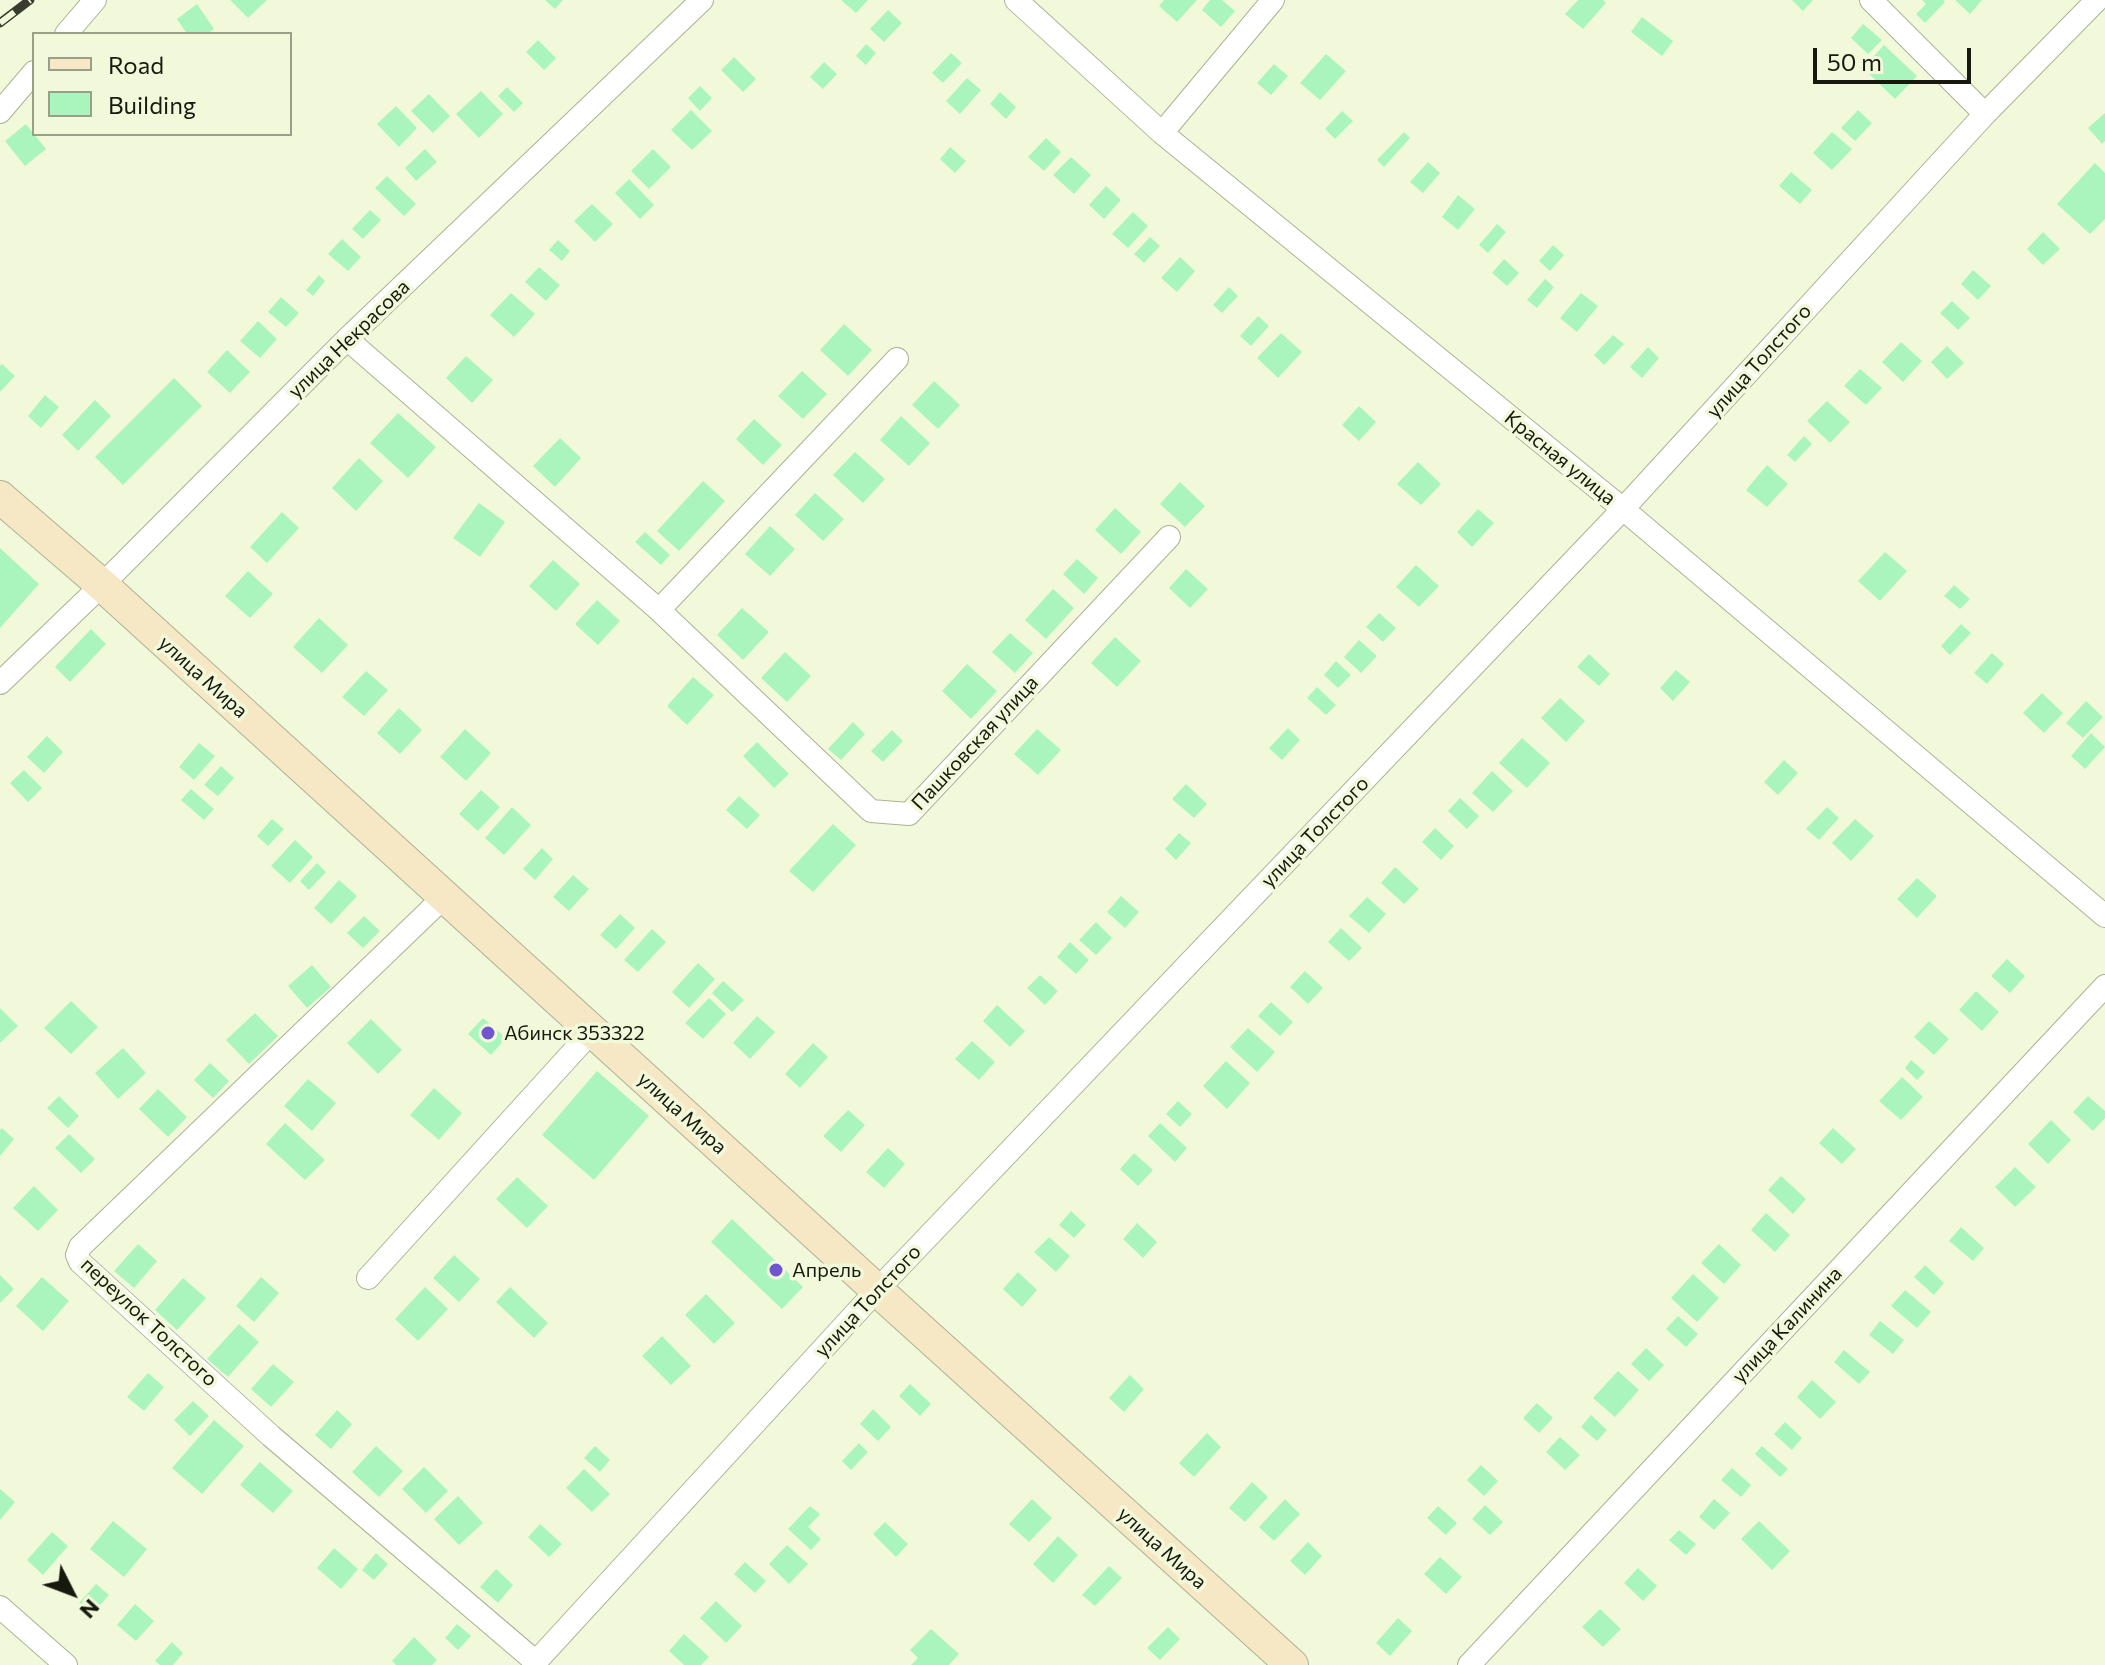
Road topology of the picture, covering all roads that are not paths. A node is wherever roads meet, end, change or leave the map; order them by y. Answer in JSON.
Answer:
{"nodes":[{"id":1,"x":95,"y":0,"type":"edge"},
{"id":2,"x":702,"y":0,"type":"edge"},
{"id":3,"x":1016,"y":0,"type":"edge"},
{"id":4,"x":1273,"y":0,"type":"edge"},
{"id":5,"x":1871,"y":0,"type":"edge"},
{"id":6,"x":2097,"y":0,"type":"edge"},
{"id":7,"x":68,"y":32,"type":"edge"},
{"id":8,"x":32,"y":74,"type":"edge"},
{"id":9,"x":0,"y":112,"type":"edge"},
{"id":10,"x":1985,"y":114,"type":"junction"},
{"id":11,"x":1162,"y":133,"type":"junction"},
{"id":12,"x":347,"y":339,"type":"junction"},
{"id":13,"x":897,"y":359,"type":"dead end"},
{"id":14,"x":0,"y":497,"type":"edge"},
{"id":15,"x":1623,"y":509,"type":"junction"},
{"id":16,"x":1169,"y":537,"type":"dead end"},
{"id":17,"x":102,"y":585,"type":"junction"},
{"id":18,"x":659,"y":610,"type":"junction"},
{"id":19,"x":0,"y":683,"type":"edge"},
{"id":20,"x":444,"y":897,"type":"junction"},
{"id":21,"x":2105,"y":916,"type":"edge"},
{"id":22,"x":2105,"y":986,"type":"edge"},
{"id":23,"x":592,"y":1031,"type":"junction"},
{"id":24,"x":368,"y":1278,"type":"dead end"},
{"id":25,"x":877,"y":1290,"type":"junction"},
{"id":26,"x":0,"y":1607,"type":"edge"},
{"id":27,"x":534,"y":1664,"type":"edge"},
{"id":28,"x":66,"y":1665,"type":"edge"},
{"id":29,"x":1292,"y":1665,"type":"edge"},
{"id":30,"x":1469,"y":1665,"type":"edge"}],
"edges":[{"from":1,"to":7,"type":"street"},
{"from":2,"to":12,"type":"street","name":"улица Некрасова"},
{"from":3,"to":11,"type":"street","name":"Красная улица"},
{"from":4,"to":11,"type":"street"},
{"from":5,"to":10,"type":"street"},
{"from":6,"to":10,"type":"street","name":"улица Толстого"},
{"from":8,"to":9,"type":"street"},
{"from":10,"to":15,"type":"street","name":"улица Толстого"},
{"from":11,"to":15,"type":"street","name":"Красная улица"},
{"from":12,"to":17,"type":"street","name":"улица Некрасова"},
{"from":12,"to":18,"type":"street","name":"Пашковская улица"},
{"from":13,"to":18,"type":"street"},
{"from":14,"to":17,"type":"main road","name":"улица Мира"},
{"from":15,"to":21,"type":"street","name":"Красная улица"},
{"from":15,"to":25,"type":"street","name":"улица Толстого"},
{"from":16,"to":18,"type":"street","name":"Пашковская улица"},
{"from":17,"to":19,"type":"street","name":"улица Некрасова"},
{"from":17,"to":20,"type":"main road","name":"улица Мира"},
{"from":20,"to":23,"type":"main road","name":"улица Мира"},
{"from":20,"to":27,"type":"street","name":"переулок Толстого"},
{"from":22,"to":30,"type":"street","name":"улица Калинина"},
{"from":23,"to":24,"type":"street"},
{"from":23,"to":25,"type":"main road","name":"улица Мира"},
{"from":25,"to":27,"type":"street","name":"улица Толстого"},
{"from":25,"to":29,"type":"main road","name":"улица Мира"},
{"from":26,"to":28,"type":"street"}]}
